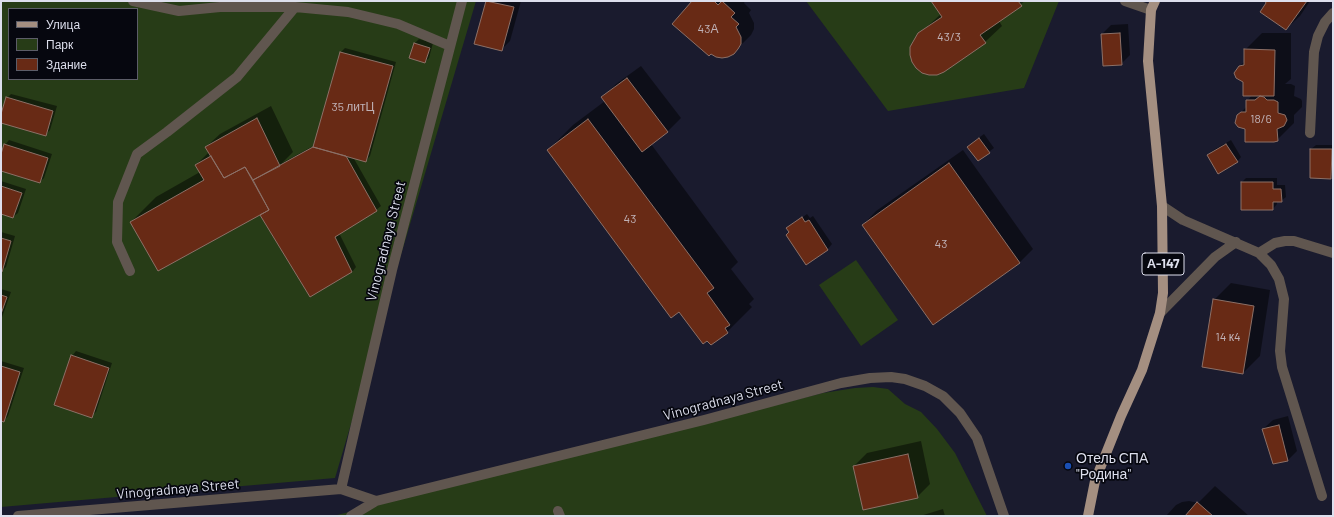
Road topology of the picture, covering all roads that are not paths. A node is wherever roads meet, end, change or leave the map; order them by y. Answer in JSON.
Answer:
{"nodes":[{"id":1,"x":133,"y":1,"type":"edge"},
{"id":2,"x":462,"y":1,"type":"edge"},
{"id":3,"x":1125,"y":1,"type":"edge"},
{"id":4,"x":1153,"y":6,"type":"edge"},
{"id":5,"x":295,"y":7,"type":"junction"},
{"id":6,"x":1333,"y":13,"type":"edge"},
{"id":7,"x":450,"y":46,"type":"junction"},
{"id":8,"x":1310,"y":133,"type":"dead end"},
{"id":9,"x":1162,"y":206,"type":"junction"},
{"id":10,"x":1236,"y":242,"type":"junction"},
{"id":11,"x":1259,"y":253,"type":"junction"},
{"id":12,"x":1333,"y":253,"type":"edge"},
{"id":13,"x":130,"y":271,"type":"dead end"},
{"id":14,"x":1160,"y":313,"type":"junction"},
{"id":15,"x":341,"y":490,"type":"junction"},
{"id":16,"x":1322,"y":496,"type":"dead end"},
{"id":17,"x":376,"y":501,"type":"junction"},
{"id":18,"x":18,"y":516,"type":"edge"},
{"id":19,"x":351,"y":516,"type":"edge"},
{"id":20,"x":1004,"y":516,"type":"edge"},
{"id":21,"x":1088,"y":516,"type":"edge"}],
"edges":[{"from":1,"to":5,"type":"street"},
{"from":2,"to":7,"type":"street","name":"Vinogradnaya Street"},
{"from":3,"to":4,"type":"street"},
{"from":4,"to":9,"type":"main road","number":"А-147"},
{"from":5,"to":7,"type":"street"},
{"from":5,"to":13,"type":"street"},
{"from":6,"to":8,"type":"street"},
{"from":7,"to":15,"type":"street","name":"Vinogradnaya Street"},
{"from":9,"to":10,"type":"street"},
{"from":9,"to":14,"type":"main road","number":"А-147"},
{"from":10,"to":11,"type":"street"},
{"from":10,"to":14,"type":"street"},
{"from":11,"to":12,"type":"street"},
{"from":11,"to":16,"type":"street"},
{"from":14,"to":21,"type":"main road","number":"А-147"},
{"from":15,"to":17,"type":"street","name":"Vinogradnaya Street"},
{"from":15,"to":18,"type":"street","name":"Vinogradnaya Street"},
{"from":17,"to":19,"type":"street","name":"Vinogradnaya Street"},
{"from":17,"to":20,"type":"street","name":"Vinogradnaya Street"}]}
